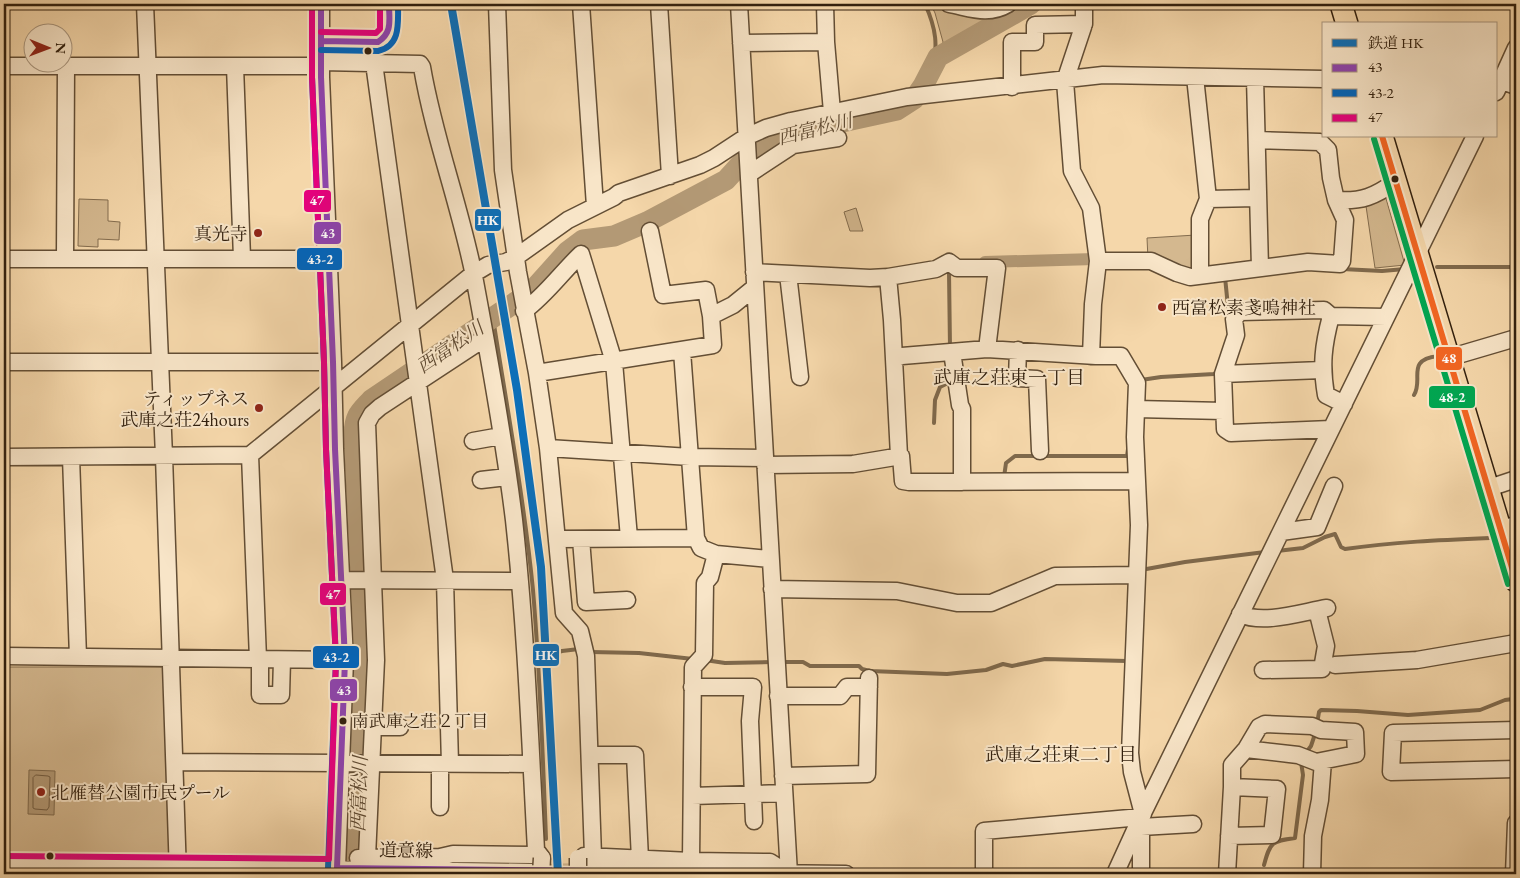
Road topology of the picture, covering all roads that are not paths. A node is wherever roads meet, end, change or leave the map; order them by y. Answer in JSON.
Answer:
{"nodes":[{"id":1,"x":145,"y":4,"type":"edge"},
{"id":2,"x":321,"y":4,"type":"edge"},
{"id":3,"x":389,"y":4,"type":"edge"},
{"id":4,"x":497,"y":4,"type":"edge"},
{"id":5,"x":581,"y":4,"type":"edge"},
{"id":6,"x":659,"y":4,"type":"edge"},
{"id":7,"x":738,"y":4,"type":"edge"},
{"id":8,"x":825,"y":4,"type":"edge"},
{"id":9,"x":949,"y":4,"type":"edge"},
{"id":10,"x":1008,"y":4,"type":"edge"},
{"id":11,"x":1084,"y":4,"type":"edge"},
{"id":12,"x":1341,"y":4,"type":"edge"},
{"id":13,"x":1346,"y":22,"type":"edge"},
{"id":14,"x":1084,"y":24,"type":"junction"},
{"id":15,"x":321,"y":36,"type":"junction"},
{"id":16,"x":826,"y":42,"type":"junction"},
{"id":17,"x":740,"y":43,"type":"junction"},
{"id":18,"x":1516,"y":48,"type":"edge"},
{"id":19,"x":374,"y":63,"type":"junction"},
{"id":20,"x":321,"y":64,"type":"junction"},
{"id":21,"x":4,"y":66,"type":"edge"},
{"id":22,"x":22,"y":66,"type":"edge"},
{"id":23,"x":72,"y":66,"type":"edge"},
{"id":24,"x":149,"y":66,"type":"junction"},
{"id":25,"x":235,"y":66,"type":"junction"},
{"id":26,"x":66,"y":72,"type":"edge"},
{"id":27,"x":1195,"y":77,"type":"junction"},
{"id":28,"x":1255,"y":78,"type":"junction"},
{"id":29,"x":1322,"y":79,"type":"edge"},
{"id":30,"x":1065,"y":81,"type":"junction"},
{"id":31,"x":1503,"y":85,"type":"edge"},
{"id":32,"x":1012,"y":87,"type":"junction"},
{"id":33,"x":832,"y":112,"type":"junction"},
{"id":34,"x":838,"y":138,"type":"dead end"},
{"id":35,"x":1383,"y":138,"type":"edge"},
{"id":36,"x":1474,"y":138,"type":"edge"},
{"id":37,"x":1257,"y":140,"type":"junction"},
{"id":38,"x":747,"y":142,"type":"junction"},
{"id":39,"x":748,"y":169,"type":"junction"},
{"id":40,"x":670,"y":176,"type":"junction"},
{"id":41,"x":1395,"y":182,"type":"junction"},
{"id":42,"x":1257,"y":198,"type":"junction"},
{"id":43,"x":1208,"y":199,"type":"junction"},
{"id":44,"x":1336,"y":200,"type":"junction"},
{"id":45,"x":595,"y":206,"type":"junction"},
{"id":46,"x":650,"y":231,"type":"dead end"},
{"id":47,"x":1417,"y":254,"type":"junction"},
{"id":48,"x":516,"y":257,"type":"junction"},
{"id":49,"x":157,"y":258,"type":"junction"},
{"id":50,"x":242,"y":258,"type":"junction"},
{"id":51,"x":329,"y":258,"type":"junction"},
{"id":52,"x":4,"y":259,"type":"edge"},
{"id":53,"x":65,"y":259,"type":"junction"},
{"id":54,"x":1098,"y":261,"type":"junction"},
{"id":55,"x":1260,"y":268,"type":"junction"},
{"id":56,"x":473,"y":274,"type":"junction"},
{"id":57,"x":788,"y":274,"type":"junction"},
{"id":58,"x":1200,"y":274,"type":"junction"},
{"id":59,"x":888,"y":277,"type":"junction"},
{"id":60,"x":754,"y":280,"type":"junction"},
{"id":61,"x":524,"y":308,"type":"junction"},
{"id":62,"x":711,"y":316,"type":"junction"},
{"id":63,"x":1331,"y":316,"type":"junction"},
{"id":64,"x":1386,"y":317,"type":"junction"},
{"id":65,"x":410,"y":325,"type":"junction"},
{"id":66,"x":483,"y":328,"type":"junction"},
{"id":67,"x":1516,"y":338,"type":"edge"},
{"id":68,"x":986,"y":349,"type":"junction"},
{"id":69,"x":1018,"y":350,"type":"junction"},
{"id":70,"x":682,"y":351,"type":"junction"},
{"id":71,"x":952,"y":352,"type":"junction"},
{"id":72,"x":1092,"y":356,"type":"junction"},
{"id":73,"x":1448,"y":358,"type":"junction"},
{"id":74,"x":894,"y":359,"type":"junction"},
{"id":75,"x":4,"y":362,"type":"edge"},
{"id":76,"x":160,"y":362,"type":"junction"},
{"id":77,"x":334,"y":362,"type":"junction"},
{"id":78,"x":614,"y":362,"type":"junction"},
{"id":79,"x":1322,"y":370,"type":"junction"},
{"id":80,"x":416,"y":373,"type":"junction"},
{"id":81,"x":537,"y":374,"type":"junction"},
{"id":82,"x":1223,"y":374,"type":"junction"},
{"id":83,"x":800,"y":377,"type":"dead end"},
{"id":84,"x":334,"y":387,"type":"junction"},
{"id":85,"x":1344,"y":404,"type":"junction"},
{"id":86,"x":1136,"y":409,"type":"junction"},
{"id":87,"x":1224,"y":411,"type":"junction"},
{"id":88,"x":1331,"y":429,"type":"junction"},
{"id":89,"x":501,"y":436,"type":"junction"},
{"id":90,"x":473,"y":441,"type":"dead end"},
{"id":91,"x":548,"y":448,"type":"junction"},
{"id":92,"x":1040,"y":451,"type":"dead end"},
{"id":93,"x":622,"y":453,"type":"junction"},
{"id":94,"x":250,"y":455,"type":"junction"},
{"id":95,"x":164,"y":456,"type":"junction"},
{"id":96,"x":899,"y":456,"type":"junction"},
{"id":97,"x":70,"y":457,"type":"junction"},
{"id":98,"x":690,"y":457,"type":"junction"},
{"id":99,"x":4,"y":458,"type":"edge"},
{"id":100,"x":765,"y":462,"type":"junction"},
{"id":101,"x":507,"y":476,"type":"junction"},
{"id":102,"x":1516,"y":479,"type":"edge"},
{"id":103,"x":481,"y":480,"type":"dead end"},
{"id":104,"x":1136,"y":481,"type":"junction"},
{"id":105,"x":962,"y":482,"type":"junction"},
{"id":106,"x":1334,"y":486,"type":"dead end"},
{"id":107,"x":1489,"y":488,"type":"junction"},
{"id":108,"x":1508,"y":527,"type":"edge"},
{"id":109,"x":1281,"y":532,"type":"junction"},
{"id":110,"x":629,"y":538,"type":"junction"},
{"id":111,"x":696,"y":538,"type":"junction"},
{"id":112,"x":558,"y":539,"type":"junction"},
{"id":113,"x":581,"y":539,"type":"junction"},
{"id":114,"x":716,"y":554,"type":"junction"},
{"id":115,"x":770,"y":559,"type":"junction"},
{"id":116,"x":1137,"y":576,"type":"junction"},
{"id":117,"x":358,"y":580,"type":"junction"},
{"id":118,"x":445,"y":580,"type":"junction"},
{"id":119,"x":520,"y":581,"type":"junction"},
{"id":120,"x":1516,"y":581,"type":"edge"},
{"id":121,"x":772,"y":589,"type":"junction"},
{"id":122,"x":627,"y":600,"type":"dead end"},
{"id":123,"x":1240,"y":614,"type":"junction"},
{"id":124,"x":1516,"y":643,"type":"edge"},
{"id":125,"x":4,"y":656,"type":"edge"},
{"id":126,"x":78,"y":657,"type":"junction"},
{"id":127,"x":171,"y":658,"type":"junction"},
{"id":128,"x":259,"y":659,"type":"junction"},
{"id":129,"x":282,"y":660,"type":"junction"},
{"id":130,"x":345,"y":660,"type":"junction"},
{"id":131,"x":1334,"y":665,"type":"dead end"},
{"id":132,"x":1263,"y":670,"type":"dead end"},
{"id":133,"x":692,"y":687,"type":"junction"},
{"id":134,"x":778,"y":696,"type":"junction"},
{"id":135,"x":373,"y":727,"type":"junction"},
{"id":136,"x":400,"y":727,"type":"dead end"},
{"id":137,"x":1516,"y":730,"type":"edge"},
{"id":138,"x":1246,"y":749,"type":"junction"},
{"id":139,"x":590,"y":755,"type":"junction"},
{"id":140,"x":175,"y":762,"type":"junction"},
{"id":141,"x":357,"y":762,"type":"junction"},
{"id":142,"x":1323,"y":762,"type":"junction"},
{"id":143,"x":445,"y":764,"type":"junction"},
{"id":144,"x":532,"y":764,"type":"junction"},
{"id":145,"x":1516,"y":769,"type":"edge"},
{"id":146,"x":783,"y":776,"type":"junction"},
{"id":147,"x":1232,"y":787,"type":"junction"},
{"id":148,"x":784,"y":793,"type":"junction"},
{"id":149,"x":753,"y":794,"type":"junction"},
{"id":150,"x":692,"y":796,"type":"junction"},
{"id":151,"x":440,"y":807,"type":"dead end"},
{"id":152,"x":1141,"y":820,"type":"junction"},
{"id":153,"x":754,"y":821,"type":"dead end"},
{"id":154,"x":1516,"y":823,"type":"edge"},
{"id":155,"x":1193,"y":824,"type":"dead end"},
{"id":156,"x":1230,"y":836,"type":"junction"},
{"id":157,"x":640,"y":859,"type":"junction"},
{"id":158,"x":539,"y":861,"type":"edge"},
{"id":159,"x":691,"y":861,"type":"junction"},
{"id":160,"x":4,"y":865,"type":"edge"},
{"id":161,"x":352,"y":865,"type":"edge"},
{"id":162,"x":583,"y":865,"type":"edge"},
{"id":163,"x":178,"y":870,"type":"edge"},
{"id":164,"x":788,"y":874,"type":"edge"},
{"id":165,"x":846,"y":874,"type":"edge"},
{"id":166,"x":984,"y":874,"type":"edge"},
{"id":167,"x":1115,"y":874,"type":"edge"},
{"id":168,"x":1141,"y":874,"type":"edge"},
{"id":169,"x":1227,"y":874,"type":"edge"},
{"id":170,"x":1312,"y":874,"type":"edge"},
{"id":171,"x":1514,"y":874,"type":"edge"}],
"edges":[{"from":1,"to":24,"type":"street"},
{"from":2,"to":15,"type":"street"},
{"from":3,"to":15,"type":"street"},
{"from":4,"to":48,"type":"street"},
{"from":5,"to":45,"type":"street"},
{"from":6,"to":40,"type":"street"},
{"from":7,"to":17,"type":"street"},
{"from":8,"to":16,"type":"street"},
{"from":9,"to":10,"type":"street"},
{"from":11,"to":14,"type":"street"},
{"from":12,"to":13,"type":"main road"},
{"from":14,"to":30,"type":"street"},
{"from":14,"to":32,"type":"street"},
{"from":15,"to":20,"type":"street"},
{"from":16,"to":17,"type":"street"},
{"from":16,"to":33,"type":"street"},
{"from":17,"to":38,"type":"street"},
{"from":18,"to":31,"type":"street"},
{"from":19,"to":20,"type":"street"},
{"from":19,"to":56,"type":"street"},
{"from":19,"to":65,"type":"street"},
{"from":20,"to":25,"type":"street"},
{"from":20,"to":51,"type":"street"},
{"from":21,"to":22,"type":"street"},
{"from":23,"to":24,"type":"street"},
{"from":24,"to":25,"type":"street"},
{"from":24,"to":49,"type":"street"},
{"from":25,"to":50,"type":"street"},
{"from":26,"to":53,"type":"street"},
{"from":27,"to":28,"type":"street"},
{"from":27,"to":30,"type":"street"},
{"from":27,"to":43,"type":"street"},
{"from":28,"to":29,"type":"street"},
{"from":28,"to":37,"type":"street"},
{"from":30,"to":32,"type":"street"},
{"from":30,"to":54,"type":"street"},
{"from":32,"to":33,"type":"street"},
{"from":33,"to":38,"type":"street"},
{"from":34,"to":39,"type":"street"},
{"from":35,"to":41,"type":"main road"},
{"from":36,"to":47,"type":"street"},
{"from":37,"to":42,"type":"street"},
{"from":37,"to":44,"type":"street"},
{"from":38,"to":39,"type":"street"},
{"from":38,"to":40,"type":"street"},
{"from":39,"to":60,"type":"street"},
{"from":40,"to":45,"type":"street"},
{"from":41,"to":44,"type":"street"},
{"from":41,"to":47,"type":"main road"},
{"from":42,"to":43,"type":"street"},
{"from":42,"to":55,"type":"street"},
{"from":43,"to":58,"type":"street"},
{"from":44,"to":55,"type":"street"},
{"from":45,"to":48,"type":"street"},
{"from":46,"to":62,"type":"street"},
{"from":47,"to":64,"type":"street"},
{"from":47,"to":73,"type":"main road"},
{"from":48,"to":56,"type":"street"},
{"from":48,"to":61,"type":"street"},
{"from":49,"to":50,"type":"street"},
{"from":49,"to":53,"type":"street"},
{"from":49,"to":76,"type":"street"},
{"from":50,"to":51,"type":"street"},
{"from":51,"to":77,"type":"street"},
{"from":52,"to":53,"type":"street"},
{"from":54,"to":58,"type":"street"},
{"from":54,"to":72,"type":"street"},
{"from":55,"to":58,"type":"street"},
{"from":56,"to":65,"type":"street"},
{"from":56,"to":66,"type":"street"},
{"from":57,"to":59,"type":"street"},
{"from":57,"to":60,"type":"street"},
{"from":57,"to":83,"type":"street"},
{"from":59,"to":68,"type":"street"},
{"from":59,"to":74,"type":"street"},
{"from":60,"to":62,"type":"street"},
{"from":60,"to":100,"type":"street"},
{"from":61,"to":78,"type":"street"},
{"from":61,"to":81,"type":"street"},
{"from":62,"to":70,"type":"street"},
{"from":63,"to":64,"type":"street"},
{"from":63,"to":79,"type":"street"},
{"from":63,"to":82,"type":"street"},
{"from":64,"to":85,"type":"street"},
{"from":65,"to":80,"type":"street"},
{"from":65,"to":84,"type":"street"},
{"from":66,"to":80,"type":"street"},
{"from":66,"to":89,"type":"street"},
{"from":67,"to":73,"type":"street"},
{"from":68,"to":69,"type":"street"},
{"from":68,"to":71,"type":"street"},
{"from":69,"to":72,"type":"street"},
{"from":69,"to":92,"type":"street"},
{"from":70,"to":78,"type":"street"},
{"from":70,"to":98,"type":"street"},
{"from":71,"to":74,"type":"street"},
{"from":71,"to":105,"type":"street"},
{"from":72,"to":86,"type":"street"},
{"from":73,"to":107,"type":"main road"},
{"from":74,"to":96,"type":"street"},
{"from":75,"to":76,"type":"street"},
{"from":76,"to":77,"type":"street"},
{"from":76,"to":95,"type":"street"},
{"from":77,"to":84,"type":"street"},
{"from":78,"to":81,"type":"street"},
{"from":78,"to":93,"type":"street"},
{"from":79,"to":82,"type":"street"},
{"from":79,"to":85,"type":"street"},
{"from":80,"to":117,"type":"street"},
{"from":80,"to":118,"type":"street"},
{"from":81,"to":91,"type":"street"},
{"from":82,"to":87,"type":"street"},
{"from":84,"to":94,"type":"street"},
{"from":84,"to":117,"type":"street"},
{"from":85,"to":88,"type":"street"},
{"from":86,"to":87,"type":"street"},
{"from":86,"to":104,"type":"street"},
{"from":87,"to":88,"type":"street"},
{"from":88,"to":109,"type":"street"},
{"from":89,"to":90,"type":"street"},
{"from":89,"to":101,"type":"street"},
{"from":91,"to":93,"type":"street"},
{"from":91,"to":112,"type":"street"},
{"from":93,"to":98,"type":"street"},
{"from":93,"to":110,"type":"street"},
{"from":94,"to":95,"type":"street"},
{"from":94,"to":128,"type":"street"},
{"from":95,"to":97,"type":"street"},
{"from":95,"to":127,"type":"street"},
{"from":96,"to":100,"type":"street"},
{"from":96,"to":105,"type":"street"},
{"from":97,"to":99,"type":"street"},
{"from":97,"to":126,"type":"street"},
{"from":98,"to":100,"type":"street"},
{"from":98,"to":111,"type":"street"},
{"from":100,"to":115,"type":"street"},
{"from":101,"to":103,"type":"street"},
{"from":101,"to":119,"type":"street"},
{"from":102,"to":107,"type":"street"},
{"from":104,"to":105,"type":"street"},
{"from":104,"to":116,"type":"street"},
{"from":106,"to":109,"type":"street"},
{"from":107,"to":108,"type":"main road"},
{"from":108,"to":120,"type":"main road"},
{"from":109,"to":123,"type":"street"},
{"from":110,"to":111,"type":"street"},
{"from":110,"to":113,"type":"street"},
{"from":111,"to":114,"type":"street"},
{"from":112,"to":113,"type":"street"},
{"from":112,"to":139,"type":"street"},
{"from":113,"to":122,"type":"street"},
{"from":114,"to":115,"type":"street"},
{"from":114,"to":133,"type":"street"},
{"from":115,"to":121,"type":"street"},
{"from":116,"to":121,"type":"street"},
{"from":116,"to":152,"type":"street"},
{"from":117,"to":118,"type":"street"},
{"from":117,"to":130,"type":"street"},
{"from":117,"to":135,"type":"street"},
{"from":118,"to":119,"type":"street"},
{"from":118,"to":143,"type":"street"},
{"from":119,"to":144,"type":"street"},
{"from":121,"to":134,"type":"street"},
{"from":123,"to":132,"type":"street"},
{"from":123,"to":152,"type":"street"},
{"from":124,"to":131,"type":"street"},
{"from":125,"to":126,"type":"street"},
{"from":126,"to":127,"type":"street"},
{"from":127,"to":128,"type":"street"},
{"from":127,"to":140,"type":"street"},
{"from":128,"to":129,"type":"street"},
{"from":128,"to":129,"type":"street"},
{"from":129,"to":130,"type":"street"},
{"from":130,"to":141,"type":"street"},
{"from":133,"to":149,"type":"street"},
{"from":133,"to":150,"type":"street"},
{"from":134,"to":146,"type":"street"},
{"from":134,"to":146,"type":"street"},
{"from":135,"to":136,"type":"street"},
{"from":135,"to":141,"type":"street"},
{"from":137,"to":145,"type":"street"},
{"from":138,"to":142,"type":"street"},
{"from":138,"to":142,"type":"street"},
{"from":138,"to":147,"type":"street"},
{"from":139,"to":157,"type":"street"},
{"from":139,"to":162,"type":"street"},
{"from":140,"to":141,"type":"street"},
{"from":140,"to":163,"type":"street"},
{"from":141,"to":143,"type":"street"},
{"from":141,"to":161,"type":"street"},
{"from":141,"to":161,"type":"street"},
{"from":142,"to":170,"type":"street"},
{"from":143,"to":144,"type":"street"},
{"from":143,"to":151,"type":"street"},
{"from":144,"to":158,"type":"street"},
{"from":146,"to":148,"type":"street"},
{"from":147,"to":156,"type":"street"},
{"from":147,"to":156,"type":"street"},
{"from":148,"to":149,"type":"street"},
{"from":148,"to":164,"type":"street"},
{"from":149,"to":150,"type":"street"},
{"from":149,"to":153,"type":"street"},
{"from":150,"to":159,"type":"street"},
{"from":152,"to":155,"type":"street"},
{"from":152,"to":166,"type":"street"},
{"from":152,"to":167,"type":"street"},
{"from":152,"to":168,"type":"street"},
{"from":154,"to":171,"type":"street"},
{"from":156,"to":169,"type":"street"},
{"from":157,"to":159,"type":"street"},
{"from":157,"to":162,"type":"street"},
{"from":158,"to":161,"type":"street","name":"道意線"},
{"from":159,"to":164,"type":"street"},
{"from":160,"to":163,"type":"street","name":"道意線"},
{"from":161,"to":163,"type":"street","name":"道意線"},
{"from":162,"to":164,"type":"street"},
{"from":164,"to":165,"type":"street"}]}
